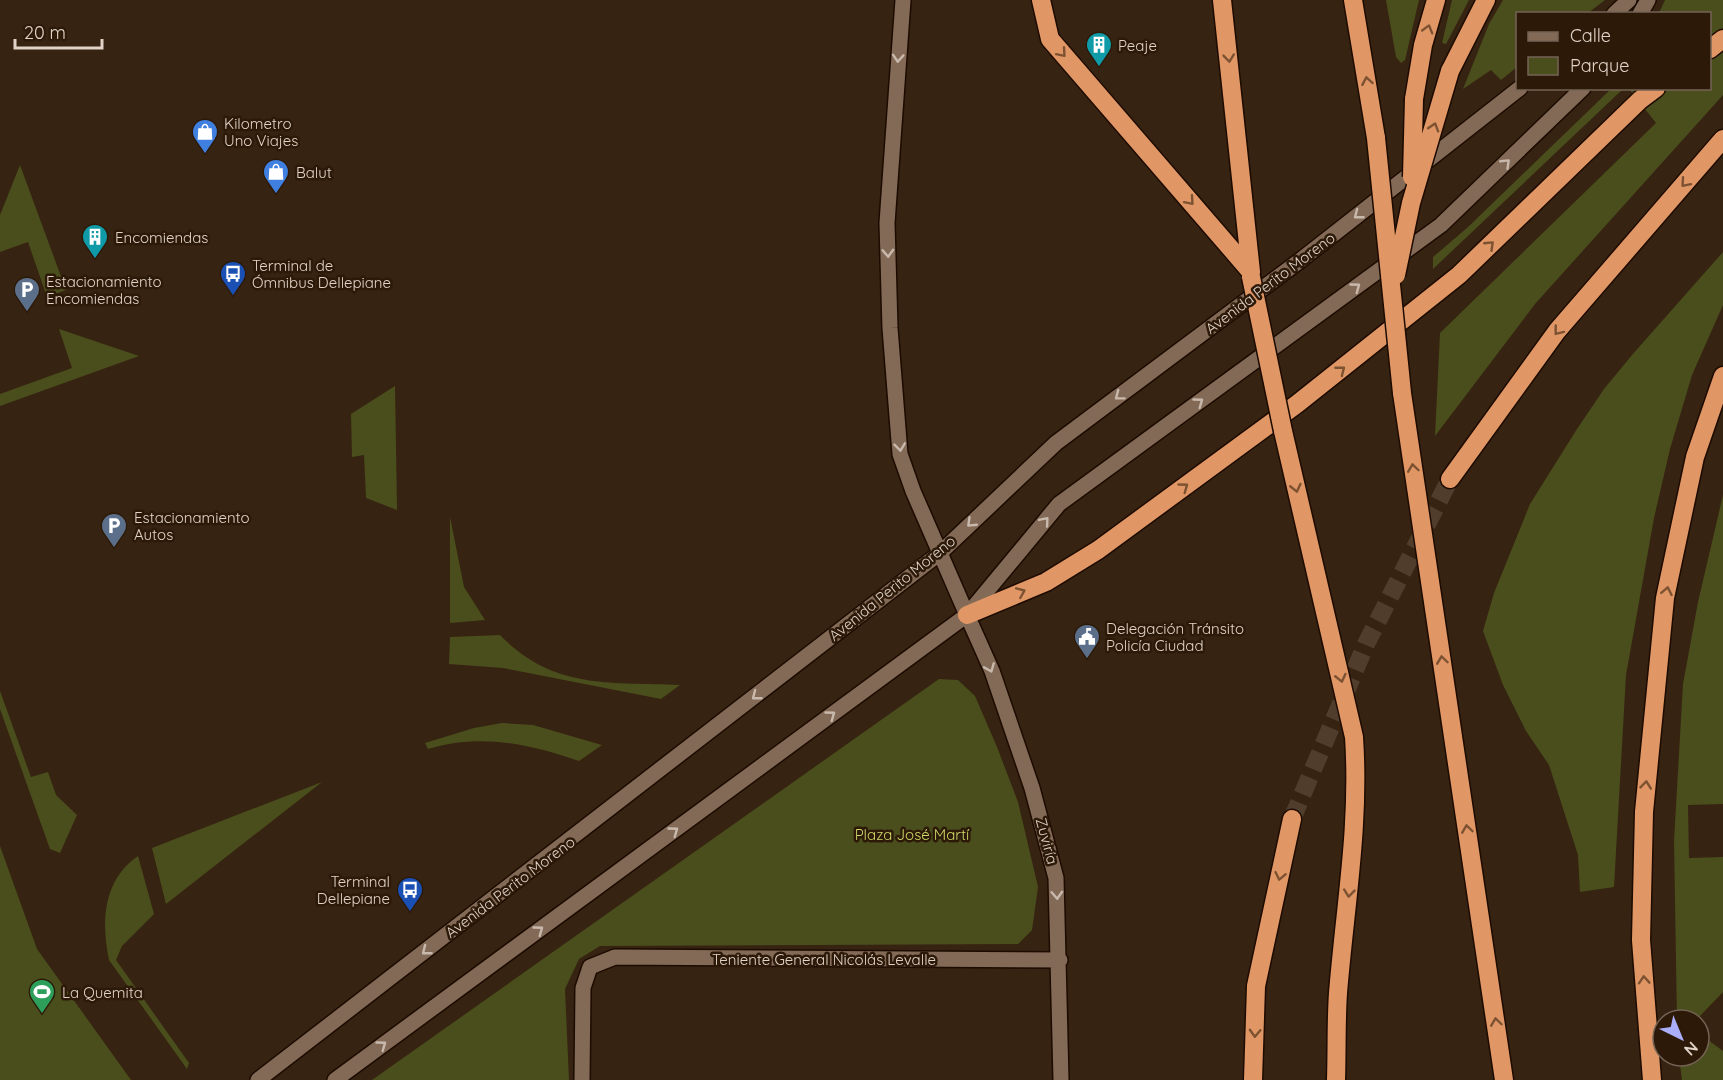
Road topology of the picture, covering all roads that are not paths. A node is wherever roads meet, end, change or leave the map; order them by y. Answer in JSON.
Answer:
{"nodes":[{"id":1,"x":903,"y":0,"type":"edge"},
{"id":2,"x":1041,"y":0,"type":"edge"},
{"id":3,"x":1222,"y":0,"type":"edge"},
{"id":4,"x":1353,"y":0,"type":"edge"},
{"id":5,"x":1436,"y":0,"type":"edge"},
{"id":6,"x":1486,"y":0,"type":"edge"},
{"id":7,"x":1629,"y":0,"type":"edge"},
{"id":8,"x":1616,"y":12,"type":"edge"},
{"id":9,"x":1723,"y":39,"type":"edge"},
{"id":10,"x":1711,"y":48,"type":"edge"},
{"id":11,"x":1517,"y":90,"type":"edge"},
{"id":12,"x":1581,"y":90,"type":"edge"},
{"id":13,"x":1653,"y":90,"type":"edge"},
{"id":14,"x":1723,"y":139,"type":"edge"},
{"id":15,"x":1411,"y":203,"type":"junction"},
{"id":16,"x":1251,"y":274,"type":"junction"},
{"id":17,"x":1393,"y":291,"type":"junction"},
{"id":18,"x":1723,"y":376,"type":"edge"},
{"id":19,"x":1450,"y":479,"type":"tunnel mouth"},
{"id":20,"x":940,"y":553,"type":"junction"},
{"id":21,"x":967,"y":615,"type":"junction"},
{"id":22,"x":1292,"y":819,"type":"tunnel mouth"},
{"id":23,"x":1060,"y":960,"type":"junction"},
{"id":24,"x":258,"y":1080,"type":"edge"},
{"id":25,"x":335,"y":1080,"type":"edge"},
{"id":26,"x":582,"y":1080,"type":"edge"},
{"id":27,"x":1061,"y":1080,"type":"edge"},
{"id":28,"x":1253,"y":1080,"type":"edge"},
{"id":29,"x":1336,"y":1080,"type":"edge"},
{"id":30,"x":1504,"y":1080,"type":"edge"},
{"id":31,"x":1652,"y":1080,"type":"edge"}],
"edges":[{"from":1,"to":20,"type":"main road","name":"Zuviría","one_way":true},
{"from":2,"to":16,"type":"highway","one_way":true},
{"from":3,"to":16,"type":"highway","one_way":true},
{"from":17,"to":4,"type":"highway","one_way":true,"bridge":true},
{"from":15,"to":5,"type":"highway","one_way":true,"bridge":true},
{"from":15,"to":6,"type":"highway","one_way":true,"bridge":true},
{"from":7,"to":8,"type":"main road"},
{"from":9,"to":10,"type":"highway"},
{"from":11,"to":20,"type":"main road","name":"Avenida Perito Moreno","one_way":true},
{"from":21,"to":12,"type":"main road","one_way":true},
{"from":21,"to":13,"type":"highway","one_way":true},
{"from":14,"to":19,"type":"highway","one_way":true},
{"from":15,"to":17,"type":"highway","bridge":true},
{"from":16,"to":29,"type":"highway","one_way":true,"bridge":true},
{"from":30,"to":17,"type":"highway","one_way":true,"bridge":true},
{"from":31,"to":18,"type":"highway","one_way":true},
{"from":20,"to":21,"type":"main road","name":"Zuviría"},
{"from":20,"to":24,"type":"main road","name":"Avenida Perito Moreno","one_way":true},
{"from":21,"to":23,"type":"main road","name":"Zuviría","one_way":true},
{"from":25,"to":21,"type":"main road","one_way":true},
{"from":22,"to":28,"type":"highway","one_way":true},
{"from":23,"to":26,"type":"main road","name":"Teniente General Nicolás Levalle"},
{"from":23,"to":27,"type":"main road","name":"Zuviría"}]}
